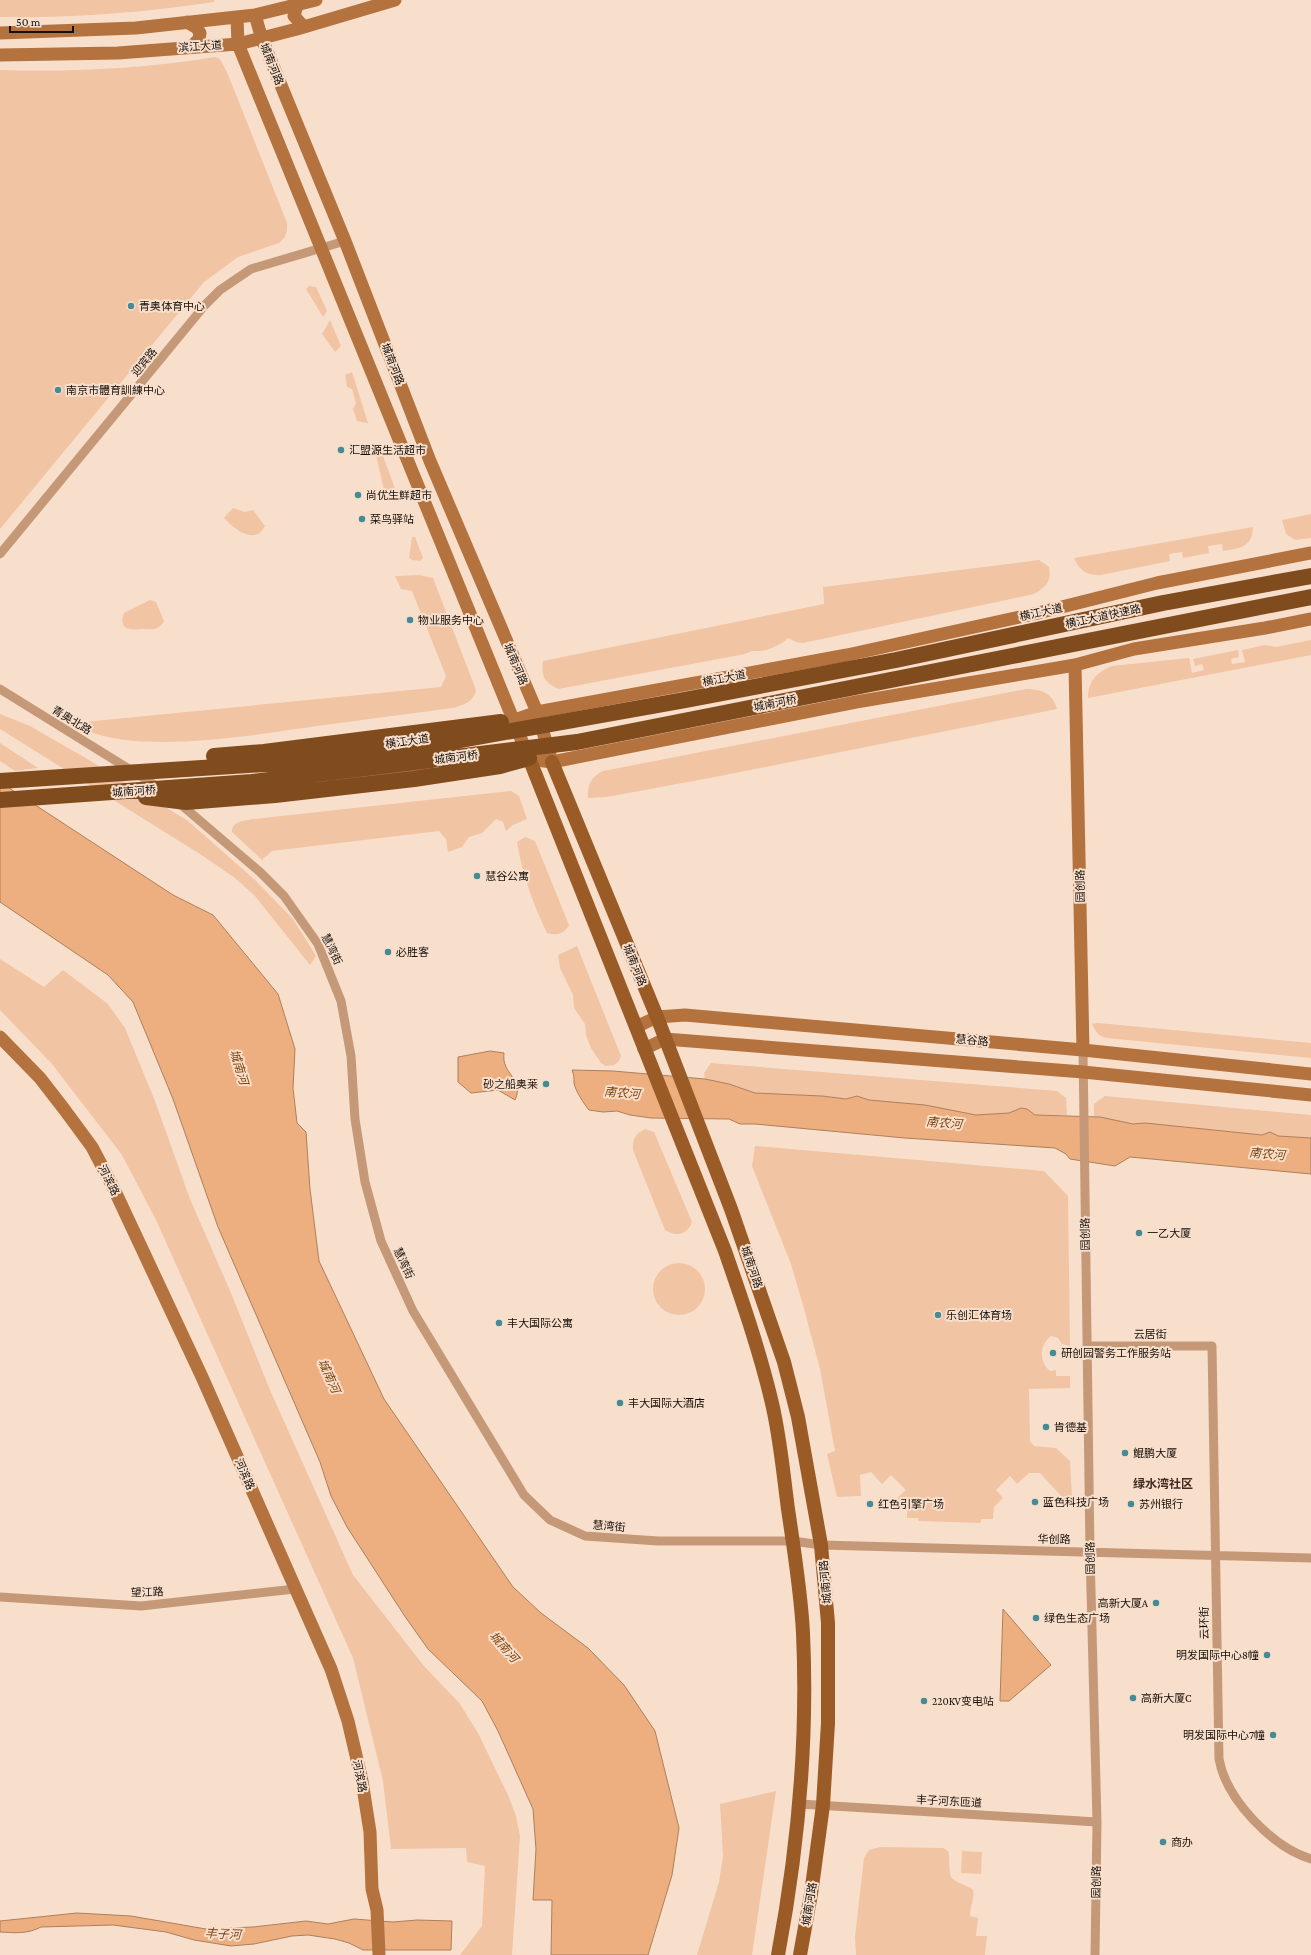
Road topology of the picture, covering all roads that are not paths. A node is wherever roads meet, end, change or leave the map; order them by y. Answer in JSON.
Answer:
{"nodes":[{"id":1,"x":316,"y":0,"type":"edge"},
{"id":2,"x":395,"y":0,"type":"edge"},
{"id":3,"x":297,"y":5,"type":"junction"},
{"id":4,"x":255,"y":15,"type":"junction"},
{"id":5,"x":237,"y":17,"type":"junction"},
{"id":6,"x":187,"y":22,"type":"junction"},
{"id":7,"x":304,"y":27,"type":"junction"},
{"id":8,"x":0,"y":33,"type":"edge"},
{"id":9,"x":262,"y":39,"type":"junction"},
{"id":10,"x":238,"y":44,"type":"junction"},
{"id":11,"x":191,"y":47,"type":"junction"},
{"id":12,"x":0,"y":55,"type":"edge"},
{"id":13,"x":345,"y":240,"type":"junction"},
{"id":14,"x":321,"y":247,"type":"junction"},
{"id":15,"x":1311,"y":553,"type":"edge"},
{"id":16,"x":0,"y":554,"type":"edge"},
{"id":17,"x":1311,"y":568,"type":"edge"},
{"id":18,"x":1311,"y":576,"type":"edge"},
{"id":19,"x":1311,"y":597,"type":"edge"},
{"id":20,"x":1163,"y":603,"type":"junction"},
{"id":21,"x":1311,"y":606,"type":"edge"},
{"id":22,"x":1311,"y":619,"type":"edge"},
{"id":23,"x":1177,"y":624,"type":"junction"},
{"id":24,"x":896,"y":660,"type":"joint"},
{"id":25,"x":1075,"y":665,"type":"junction"},
{"id":26,"x":906,"y":677,"type":"joint"},
{"id":27,"x":0,"y":689,"type":"edge"},
{"id":28,"x":537,"y":712,"type":"junction"},
{"id":29,"x":513,"y":721,"type":"junction"},
{"id":30,"x":529,"y":758,"type":"junction"},
{"id":31,"x":552,"y":762,"type":"junction"},
{"id":32,"x":132,"y":770,"type":"junction"},
{"id":33,"x":84,"y":776,"type":"junction"},
{"id":34,"x":0,"y":781,"type":"edge"},
{"id":35,"x":109,"y":793,"type":"junction"},
{"id":36,"x":170,"y":796,"type":"junction"},
{"id":37,"x":0,"y":800,"type":"edge"},
{"id":38,"x":657,"y":1017,"type":"junction"},
{"id":39,"x":636,"y":1027,"type":"junction"},
{"id":40,"x":0,"y":1037,"type":"edge"},
{"id":41,"x":665,"y":1038,"type":"junction"},
{"id":42,"x":644,"y":1049,"type":"junction"},
{"id":43,"x":1083,"y":1050,"type":"junction"},
{"id":44,"x":1083,"y":1072,"type":"junction"},
{"id":45,"x":1311,"y":1074,"type":"edge"},
{"id":46,"x":1311,"y":1095,"type":"edge"},
{"id":47,"x":1088,"y":1346,"type":"junction"},
{"id":48,"x":1212,"y":1346,"type":"joint"},
{"id":49,"x":793,"y":1541,"type":"junction"},
{"id":50,"x":821,"y":1544,"type":"junction"},
{"id":51,"x":1090,"y":1552,"type":"junction"},
{"id":52,"x":1214,"y":1554,"type":"junction"},
{"id":53,"x":1311,"y":1558,"type":"edge"},
{"id":54,"x":295,"y":1589,"type":"junction"},
{"id":55,"x":0,"y":1597,"type":"edge"},
{"id":56,"x":800,"y":1804,"type":"junction"},
{"id":57,"x":823,"y":1805,"type":"junction"},
{"id":58,"x":1097,"y":1822,"type":"junction"},
{"id":59,"x":1311,"y":1859,"type":"edge"},
{"id":60,"x":379,"y":1955,"type":"edge"},
{"id":61,"x":778,"y":1955,"type":"edge"},
{"id":62,"x":800,"y":1955,"type":"edge"},
{"id":63,"x":1095,"y":1955,"type":"edge"}],
"edges":[{"from":1,"to":3,"type":"main road"},
{"from":2,"to":7,"type":"main road","name":"滨江大道"},
{"from":3,"to":4,"type":"main road"},
{"from":3,"to":7,"type":"main road"},
{"from":4,"to":5,"type":"main road"},
{"from":4,"to":9,"type":"main road","name":"城南河路"},
{"from":5,"to":6,"type":"main road"},
{"from":5,"to":10,"type":"main road","name":"城南河路"},
{"from":6,"to":8,"type":"main road"},
{"from":6,"to":11,"type":"main road"},
{"from":7,"to":9,"type":"main road","name":"滨江大道"},
{"from":9,"to":10,"type":"main road","name":"滨江大道"},
{"from":9,"to":13,"type":"main road","name":"城南河路"},
{"from":10,"to":11,"type":"main road","name":"滨江大道"},
{"from":10,"to":14,"type":"main road","name":"城南河路"},
{"from":11,"to":12,"type":"main road","name":"滨江大道"},
{"from":13,"to":14,"type":"street","name":"迎宾路"},
{"from":13,"to":28,"type":"main road","name":"城南河路"},
{"from":14,"to":16,"type":"street","name":"迎宾路"},
{"from":14,"to":29,"type":"main road","name":"城南河路"},
{"from":15,"to":28,"type":"main road","name":"横江大道"},
{"from":17,"to":20,"type":"highway"},
{"from":18,"to":20,"type":"highway","name":"横江大道快速路"},
{"from":19,"to":23,"type":"highway","name":"横江大道快速路"},
{"from":20,"to":24,"type":"highway","name":"横江大道快速路"},
{"from":21,"to":23,"type":"highway"},
{"from":22,"to":25,"type":"main road"},
{"from":23,"to":26,"type":"highway","name":"横江大道快速路"},
{"from":24,"to":33,"type":"highway","name":"城南河桥"},
{"from":25,"to":31,"type":"main road"},
{"from":25,"to":43,"type":"main road","name":"园创路"},
{"from":26,"to":35,"type":"highway","name":"城南河桥"},
{"from":27,"to":32,"type":"street","name":"青奥北路"},
{"from":28,"to":29,"type":"main road","name":"横江大道"},
{"from":28,"to":31,"type":"main road","name":"城南河路"},
{"from":29,"to":30,"type":"main road","name":"城南河路"},
{"from":29,"to":32,"type":"main road","name":"横江大道"},
{"from":29,"to":33,"type":"highway"},
{"from":30,"to":31,"type":"main road"},
{"from":30,"to":35,"type":"highway"},
{"from":30,"to":36,"type":"main road"},
{"from":30,"to":39,"type":"main road","name":"城南河路"},
{"from":31,"to":38,"type":"main road","name":"城南河路"},
{"from":32,"to":36,"type":"street","name":"青奥北路"},
{"from":33,"to":34,"type":"highway","name":"城南河桥"},
{"from":35,"to":37,"type":"highway","name":"城南河桥"},
{"from":36,"to":49,"type":"street","name":"慧湾街"},
{"from":38,"to":39,"type":"main road","name":"慧谷路"},
{"from":38,"to":41,"type":"main road","name":"城南河路"},
{"from":38,"to":43,"type":"main road","name":"慧谷路"},
{"from":39,"to":42,"type":"main road","name":"城南河路"},
{"from":40,"to":54,"type":"main road","name":"河滨路"},
{"from":41,"to":42,"type":"main road"},
{"from":41,"to":44,"type":"main road","name":"慧谷路"},
{"from":41,"to":50,"type":"main road","name":"城南河路"},
{"from":42,"to":49,"type":"main road","name":"城南河路"},
{"from":43,"to":44,"type":"street","name":"园创路"},
{"from":43,"to":45,"type":"main road","name":"慧谷路"},
{"from":44,"to":46,"type":"main road","name":"慧谷路"},
{"from":44,"to":47,"type":"street","name":"园创路"},
{"from":47,"to":48,"type":"street","name":"云居街"},
{"from":47,"to":51,"type":"street","name":"园创路"},
{"from":48,"to":52,"type":"street","name":"云环街"},
{"from":49,"to":50,"type":"street","name":"慧湾街"},
{"from":49,"to":56,"type":"main road","name":"城南河路"},
{"from":50,"to":51,"type":"street","name":"华创路"},
{"from":50,"to":57,"type":"main road","name":"城南河路"},
{"from":51,"to":52,"type":"street","name":"华创路"},
{"from":51,"to":58,"type":"street","name":"园创路"},
{"from":52,"to":53,"type":"street","name":"华创路"},
{"from":52,"to":59,"type":"street","name":"云环街"},
{"from":54,"to":55,"type":"street","name":"望江路"},
{"from":54,"to":60,"type":"main road","name":"河滨路"},
{"from":56,"to":57,"type":"street","name":"丰子河东匝道"},
{"from":56,"to":61,"type":"main road","name":"城南河路"},
{"from":57,"to":58,"type":"street","name":"丰子河东匝道"},
{"from":57,"to":62,"type":"main road","name":"城南河路"},
{"from":58,"to":63,"type":"street","name":"园创路"}]}
